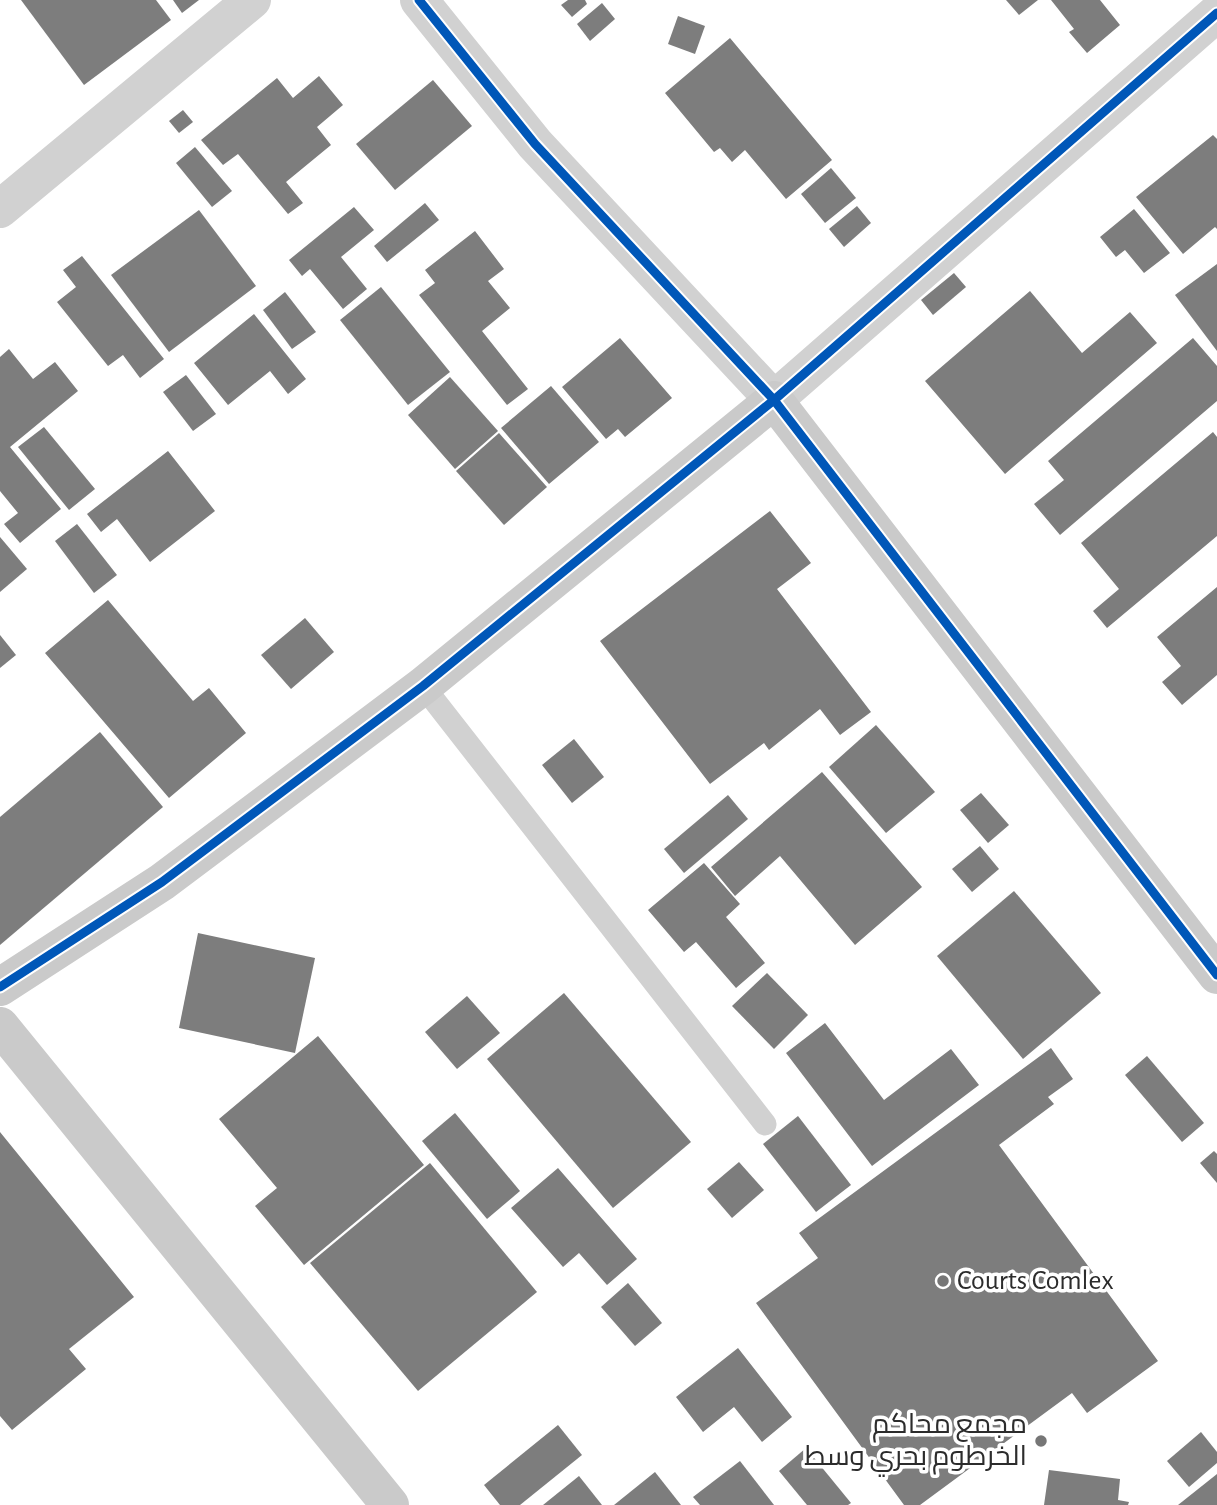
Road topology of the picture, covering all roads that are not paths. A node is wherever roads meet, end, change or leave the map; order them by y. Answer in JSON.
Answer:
{"nodes":[{"id":1,"x":252,"y":0,"type":"edge"},
{"id":2,"x":419,"y":0,"type":"edge"},
{"id":3,"x":1217,"y":13,"type":"edge"},
{"id":4,"x":0,"y":209,"type":"edge"},
{"id":5,"x":774,"y":400,"type":"junction"},
{"id":6,"x":423,"y":687,"type":"junction"},
{"id":7,"x":1217,"y":975,"type":"edge"},
{"id":8,"x":0,"y":987,"type":"edge"},
{"id":9,"x":0,"y":1026,"type":"edge"},
{"id":10,"x":765,"y":1124,"type":"dead end"},
{"id":11,"x":390,"y":1505,"type":"edge"}],
"edges":[{"from":1,"to":4,"type":"street"},
{"from":2,"to":5,"type":"street"},
{"from":3,"to":5,"type":"street"},
{"from":5,"to":6,"type":"street"},
{"from":5,"to":7,"type":"street"},
{"from":6,"to":8,"type":"street"},
{"from":6,"to":10,"type":"lane"},
{"from":9,"to":11,"type":"street"}]}
